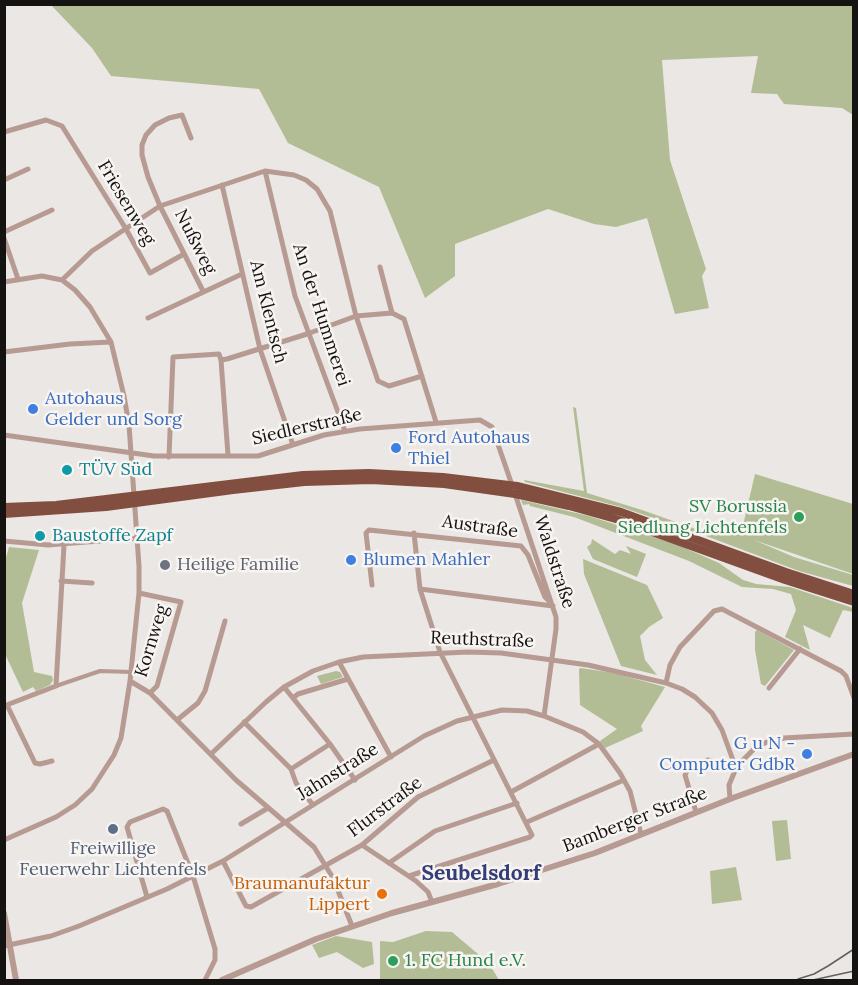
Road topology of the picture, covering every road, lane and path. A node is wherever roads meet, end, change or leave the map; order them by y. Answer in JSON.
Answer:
{"nodes":[{"id":1,"x":4,"y":132,"type":"edge"},
{"id":2,"x":191,"y":138,"type":"dead end"},
{"id":3,"x":28,"y":169,"type":"dead end"},
{"id":4,"x":265,"y":171,"type":"junction"},
{"id":5,"x":4,"y":180,"type":"edge"},
{"id":6,"x":222,"y":185,"type":"junction"},
{"id":7,"x":160,"y":206,"type":"junction"},
{"id":8,"x":52,"y":210,"type":"dead end"},
{"id":9,"x":126,"y":229,"type":"junction"},
{"id":10,"x":4,"y":232,"type":"edge"},
{"id":11,"x":4,"y":238,"type":"edge"},
{"id":12,"x":184,"y":254,"type":"junction"},
{"id":13,"x":380,"y":267,"type":"dead end"},
{"id":14,"x":242,"y":274,"type":"junction"},
{"id":15,"x":18,"y":279,"type":"junction"},
{"id":16,"x":62,"y":280,"type":"junction"},
{"id":17,"x":4,"y":282,"type":"edge"},
{"id":18,"x":203,"y":291,"type":"junction"},
{"id":19,"x":392,"y":313,"type":"junction"},
{"id":20,"x":356,"y":316,"type":"junction"},
{"id":21,"x":148,"y":318,"type":"dead end"},
{"id":22,"x":308,"y":334,"type":"junction"},
{"id":23,"x":111,"y":342,"type":"junction"},
{"id":24,"x":260,"y":349,"type":"junction"},
{"id":25,"x":4,"y":352,"type":"edge"},
{"id":26,"x":220,"y":357,"type":"junction"},
{"id":27,"x":422,"y":376,"type":"junction"},
{"id":28,"x":436,"y":422,"type":"junction"},
{"id":29,"x":488,"y":424,"type":"joint"},
{"id":30,"x":345,"y":431,"type":"junction"},
{"id":31,"x":4,"y":435,"type":"edge"},
{"id":32,"x":292,"y":445,"type":"junction"},
{"id":33,"x":131,"y":453,"type":"junction"},
{"id":34,"x":228,"y":455,"type":"junction"},
{"id":35,"x":169,"y":457,"type":"junction"},
{"id":36,"x":147,"y":498,"type":"junction"},
{"id":37,"x":122,"y":501,"type":"junction"},
{"id":38,"x":4,"y":507,"type":"edge"},
{"id":39,"x":4,"y":514,"type":"edge"},
{"id":40,"x":414,"y":533,"type":"junction"},
{"id":41,"x":138,"y":538,"type":"junction"},
{"id":42,"x":4,"y":541,"type":"edge"},
{"id":43,"x":64,"y":545,"type":"junction"},
{"id":44,"x":61,"y":581,"type":"junction"},
{"id":45,"x":92,"y":583,"type":"dead end"},
{"id":46,"x":372,"y":585,"type":"dead end"},
{"id":47,"x":420,"y":589,"type":"junction"},
{"id":48,"x":139,"y":592,"type":"junction"},
{"id":49,"x":854,"y":594,"type":"edge"},
{"id":50,"x":854,"y":602,"type":"edge"},
{"id":51,"x":553,"y":606,"type":"junction"},
{"id":52,"x":225,"y":621,"type":"dead end"},
{"id":53,"x":800,"y":649,"type":"junction"},
{"id":54,"x":440,"y":652,"type":"junction"},
{"id":55,"x":553,"y":659,"type":"junction"},
{"id":56,"x":339,"y":662,"type":"junction"},
{"id":57,"x":131,"y":672,"type":"junction"},
{"id":58,"x":348,"y":679,"type":"junction"},
{"id":59,"x":130,"y":681,"type":"junction"},
{"id":60,"x":666,"y":683,"type":"junction"},
{"id":61,"x":56,"y":686,"type":"junction"},
{"id":62,"x":284,"y":687,"type":"junction"},
{"id":63,"x":769,"y":688,"type":"dead end"},
{"id":64,"x":150,"y":693,"type":"junction"},
{"id":65,"x":293,"y":698,"type":"junction"},
{"id":66,"x":854,"y":698,"type":"edge"},
{"id":67,"x":6,"y":705,"type":"edge"},
{"id":68,"x":472,"y":716,"type":"junction"},
{"id":69,"x":544,"y":716,"type":"junction"},
{"id":70,"x":177,"y":720,"type":"junction"},
{"id":71,"x":244,"y":723,"type":"junction"},
{"id":72,"x":854,"y":734,"type":"edge"},
{"id":73,"x":330,"y":744,"type":"junction"},
{"id":74,"x":598,"y":744,"type":"junction"},
{"id":75,"x":212,"y":754,"type":"junction"},
{"id":76,"x":854,"y":754,"type":"edge"},
{"id":77,"x":391,"y":757,"type":"junction"},
{"id":78,"x":52,"y":760,"type":"dead end"},
{"id":79,"x":494,"y":760,"type":"junction"},
{"id":80,"x":735,"y":765,"type":"junction"},
{"id":81,"x":291,"y":769,"type":"junction"},
{"id":82,"x":355,"y":780,"type":"junction"},
{"id":83,"x":624,"y":780,"type":"junction"},
{"id":84,"x":511,"y":792,"type":"junction"},
{"id":85,"x":730,"y":799,"type":"junction"},
{"id":86,"x":517,"y":803,"type":"junction"},
{"id":87,"x":313,"y":805,"type":"junction"},
{"id":88,"x":268,"y":808,"type":"junction"},
{"id":89,"x":696,"y":812,"type":"junction"},
{"id":90,"x":527,"y":822,"type":"junction"},
{"id":91,"x":286,"y":823,"type":"junction"},
{"id":92,"x":241,"y":824,"type":"dead end"},
{"id":93,"x":641,"y":834,"type":"junction"},
{"id":94,"x":4,"y":840,"type":"edge"},
{"id":95,"x":362,"y":845,"type":"junction"},
{"id":96,"x":223,"y":861,"type":"junction"},
{"id":97,"x":389,"y":863,"type":"junction"},
{"id":98,"x":326,"y":864,"type":"junction"},
{"id":99,"x":193,"y":876,"type":"junction"},
{"id":100,"x":410,"y":876,"type":"junction"},
{"id":101,"x":147,"y":897,"type":"junction"},
{"id":102,"x":432,"y":902,"type":"junction"},
{"id":103,"x":4,"y":913,"type":"edge"},
{"id":104,"x":352,"y":926,"type":"junction"},
{"id":105,"x":8,"y":946,"type":"edge"},
{"id":106,"x":16,"y":981,"type":"edge"},
{"id":107,"x":205,"y":981,"type":"edge"},
{"id":108,"x":222,"y":981,"type":"edge"}],
"edges":[{"from":1,"to":9,"type":"street","name":"Friesenweg"},
{"from":2,"to":7,"type":"street","name":"Nußweg"},
{"from":3,"to":5,"type":"street"},
{"from":4,"to":6,"type":"street"},
{"from":4,"to":20,"type":"street"},
{"from":4,"to":22,"type":"street","name":"An der Hummerei"},
{"from":6,"to":7,"type":"street"},
{"from":6,"to":14,"type":"street","name":"Am Klentsch"},
{"from":7,"to":9,"type":"street"},
{"from":7,"to":12,"type":"street","name":"Nußweg"},
{"from":8,"to":10,"type":"street"},
{"from":9,"to":12,"type":"street","name":"Friesenweg"},
{"from":9,"to":16,"type":"street"},
{"from":11,"to":15,"type":"street"},
{"from":12,"to":18,"type":"street","name":"Nußweg"},
{"from":13,"to":19,"type":"street"},
{"from":14,"to":18,"type":"street"},
{"from":14,"to":24,"type":"street","name":"Am Klentsch"},
{"from":15,"to":16,"type":"street"},
{"from":15,"to":17,"type":"street"},
{"from":16,"to":23,"type":"street"},
{"from":18,"to":21,"type":"street"},
{"from":19,"to":20,"type":"street"},
{"from":19,"to":27,"type":"street"},
{"from":20,"to":22,"type":"street"},
{"from":20,"to":27,"type":"street"},
{"from":22,"to":24,"type":"street"},
{"from":22,"to":30,"type":"street","name":"An der Hummerei"},
{"from":23,"to":25,"type":"street"},
{"from":23,"to":33,"type":"street"},
{"from":24,"to":26,"type":"street"},
{"from":24,"to":32,"type":"street","name":"Am Klentsch"},
{"from":26,"to":34,"type":"street"},
{"from":26,"to":35,"type":"street"},
{"from":27,"to":28,"type":"street"},
{"from":28,"to":29,"type":"street","name":"Siedlerstraße"},
{"from":28,"to":30,"type":"street","name":"Siedlerstraße"},
{"from":29,"to":51,"type":"street","name":"Waldstraße"},
{"from":30,"to":32,"type":"street","name":"Siedlerstraße"},
{"from":31,"to":33,"type":"street","name":"Siedlerstraße"},
{"from":32,"to":34,"type":"street","name":"Siedlerstraße"},
{"from":33,"to":35,"type":"street","name":"Siedlerstraße"},
{"from":33,"to":41,"type":"street"},
{"from":34,"to":35,"type":"street","name":"Siedlerstraße"},
{"from":36,"to":37,"type":"highway"},
{"from":36,"to":49,"type":"highway"},
{"from":36,"to":50,"type":"highway"},
{"from":37,"to":38,"type":"highway"},
{"from":37,"to":39,"type":"highway"},
{"from":40,"to":46,"type":"street","name":"Austraße"},
{"from":40,"to":47,"type":"street"},
{"from":40,"to":51,"type":"street","name":"Austraße"},
{"from":41,"to":43,"type":"street"},
{"from":41,"to":48,"type":"street"},
{"from":42,"to":43,"type":"street"},
{"from":43,"to":44,"type":"street"},
{"from":44,"to":45,"type":"street"},
{"from":44,"to":61,"type":"street"},
{"from":47,"to":51,"type":"street"},
{"from":47,"to":54,"type":"street"},
{"from":48,"to":57,"type":"street"},
{"from":48,"to":64,"type":"street","name":"Kornweg"},
{"from":51,"to":55,"type":"street","name":"Waldstraße"},
{"from":52,"to":70,"type":"street"},
{"from":53,"to":60,"type":"street"},
{"from":53,"to":63,"type":"street"},
{"from":53,"to":66,"type":"street"},
{"from":54,"to":55,"type":"street","name":"Reuthstraße"},
{"from":54,"to":56,"type":"street","name":"Reuthstraße"},
{"from":54,"to":68,"type":"street"},
{"from":55,"to":60,"type":"street","name":"Reuthstraße"},
{"from":55,"to":69,"type":"street","name":"Waldstraße"},
{"from":56,"to":58,"type":"street"},
{"from":56,"to":62,"type":"street","name":"Reuthstraße"},
{"from":57,"to":59,"type":"street"},
{"from":57,"to":61,"type":"street"},
{"from":58,"to":65,"type":"street"},
{"from":58,"to":77,"type":"street"},
{"from":59,"to":64,"type":"street"},
{"from":59,"to":94,"type":"street"},
{"from":60,"to":80,"type":"street","name":"Reuthstraße"},
{"from":61,"to":67,"type":"street"},
{"from":62,"to":65,"type":"street"},
{"from":62,"to":71,"type":"street","name":"Reuthstraße"},
{"from":64,"to":70,"type":"street"},
{"from":65,"to":73,"type":"street"},
{"from":67,"to":78,"type":"street"},
{"from":68,"to":69,"type":"street","name":"Jahnstraße"},
{"from":68,"to":77,"type":"street","name":"Jahnstraße"},
{"from":68,"to":79,"type":"street"},
{"from":69,"to":74,"type":"street","name":"Jahnstraße"},
{"from":70,"to":75,"type":"street"},
{"from":71,"to":75,"type":"street","name":"Reuthstraße"},
{"from":71,"to":81,"type":"street"},
{"from":72,"to":80,"type":"street"},
{"from":73,"to":81,"type":"street"},
{"from":73,"to":82,"type":"street"},
{"from":74,"to":83,"type":"street","name":"Jahnstraße"},
{"from":74,"to":84,"type":"street"},
{"from":75,"to":88,"type":"street"},
{"from":76,"to":85,"type":"street","name":"Bamberger Straße"},
{"from":77,"to":82,"type":"street","name":"Jahnstraße"},
{"from":79,"to":84,"type":"street"},
{"from":79,"to":95,"type":"street","name":"Flurstraße"},
{"from":80,"to":85,"type":"street"},
{"from":80,"to":89,"type":"street"},
{"from":81,"to":87,"type":"street"},
{"from":82,"to":87,"type":"street","name":"Jahnstraße"},
{"from":83,"to":90,"type":"street"},
{"from":83,"to":93,"type":"street","name":"Jahnstraße"},
{"from":84,"to":86,"type":"street"},
{"from":85,"to":89,"type":"street","name":"Bamberger Straße"},
{"from":86,"to":90,"type":"street"},
{"from":86,"to":97,"type":"street"},
{"from":87,"to":91,"type":"street","name":"Jahnstraße"},
{"from":88,"to":91,"type":"street"},
{"from":88,"to":92,"type":"street"},
{"from":89,"to":93,"type":"street","name":"Bamberger Straße"},
{"from":90,"to":100,"type":"street"},
{"from":91,"to":96,"type":"street","name":"Jahnstraße"},
{"from":91,"to":98,"type":"street"},
{"from":93,"to":102,"type":"street","name":"Bamberger Straße"},
{"from":95,"to":97,"type":"street"},
{"from":95,"to":98,"type":"street","name":"Flurstraße"},
{"from":96,"to":98,"type":"street","name":"Flurstraße"},
{"from":96,"to":99,"type":"street","name":"Jahnstraße"},
{"from":97,"to":100,"type":"street"},
{"from":98,"to":104,"type":"street"},
{"from":99,"to":101,"type":"street","name":"Jahnstraße"},
{"from":99,"to":101,"type":"street"},
{"from":99,"to":107,"type":"street"},
{"from":100,"to":102,"type":"street"},
{"from":101,"to":105,"type":"street","name":"Jahnstraße"},
{"from":102,"to":104,"type":"street","name":"Bamberger Straße"},
{"from":103,"to":105,"type":"street"},
{"from":104,"to":108,"type":"street","name":"Bamberger Straße"},
{"from":105,"to":106,"type":"street"}]}
